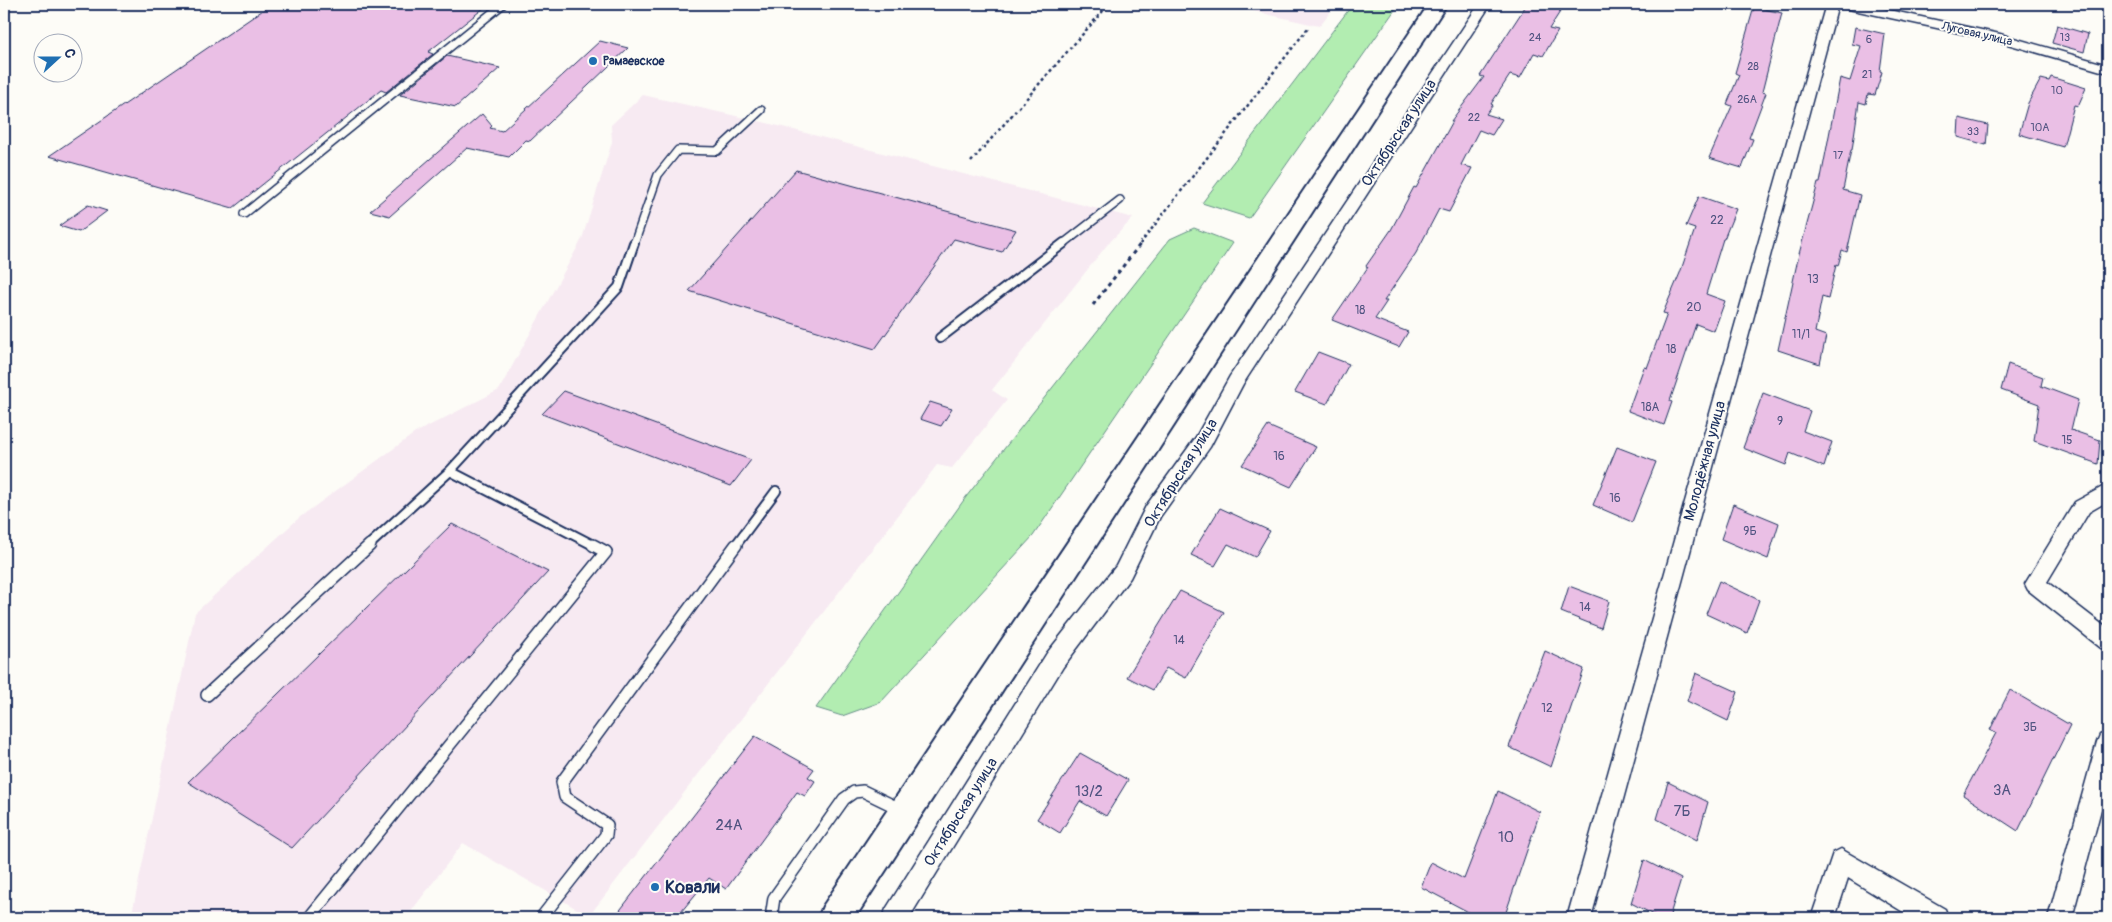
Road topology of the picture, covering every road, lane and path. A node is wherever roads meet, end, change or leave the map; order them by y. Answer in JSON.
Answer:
{"nodes":[{"id":1,"x":503,"y":4,"type":"edge"},
{"id":2,"x":1109,"y":4,"type":"edge"},
{"id":3,"x":1438,"y":4,"type":"edge"},
{"id":4,"x":1485,"y":4,"type":"edge"},
{"id":5,"x":1832,"y":4,"type":"edge"},
{"id":6,"x":1844,"y":4,"type":"edge"},
{"id":7,"x":1308,"y":28,"type":"dead end"},
{"id":8,"x":2108,"y":69,"type":"edge"},
{"id":9,"x":761,"y":110,"type":"dead end"},
{"id":10,"x":971,"y":162,"type":"dead end"},
{"id":11,"x":1120,"y":200,"type":"dead end"},
{"id":12,"x":244,"y":214,"type":"dead end"},
{"id":13,"x":1093,"y":305,"type":"dead end"},
{"id":14,"x":940,"y":338,"type":"dead end"},
{"id":15,"x":450,"y":471,"type":"junction"},
{"id":16,"x":776,"y":491,"type":"dead end"},
{"id":17,"x":2108,"y":492,"type":"edge"},
{"id":18,"x":2108,"y":641,"type":"edge"},
{"id":19,"x":207,"y":695,"type":"dead end"},
{"id":20,"x":2108,"y":742,"type":"edge"},
{"id":21,"x":905,"y":812,"type":"junction"},
{"id":22,"x":309,"y":918,"type":"edge"},
{"id":23,"x":541,"y":918,"type":"edge"},
{"id":24,"x":775,"y":918,"type":"edge"},
{"id":25,"x":835,"y":918,"type":"edge"},
{"id":26,"x":895,"y":918,"type":"edge"},
{"id":27,"x":1579,"y":918,"type":"edge"},
{"id":28,"x":1823,"y":918,"type":"edge"},
{"id":29,"x":1936,"y":918,"type":"edge"},
{"id":30,"x":2060,"y":918,"type":"edge"}],
"edges":[{"from":1,"to":12,"type":"lane"},
{"from":2,"to":10,"type":"path"},
{"from":3,"to":21,"type":"main road"},
{"from":4,"to":26,"type":"street","name":"Октябрьская улица"},
{"from":5,"to":27,"type":"street","name":"Молодёжная улица"},
{"from":6,"to":8,"type":"street","name":"Луговая улица"},
{"from":7,"to":13,"type":"path"},
{"from":9,"to":15,"type":"lane"},
{"from":11,"to":14,"type":"lane"},
{"from":15,"to":19,"type":"lane"},
{"from":15,"to":22,"type":"lane"},
{"from":16,"to":23,"type":"lane"},
{"from":17,"to":18,"type":"street"},
{"from":20,"to":30,"type":"street"},
{"from":21,"to":24,"type":"lane"},
{"from":21,"to":25,"type":"main road"},
{"from":28,"to":29,"type":"street"}]}
